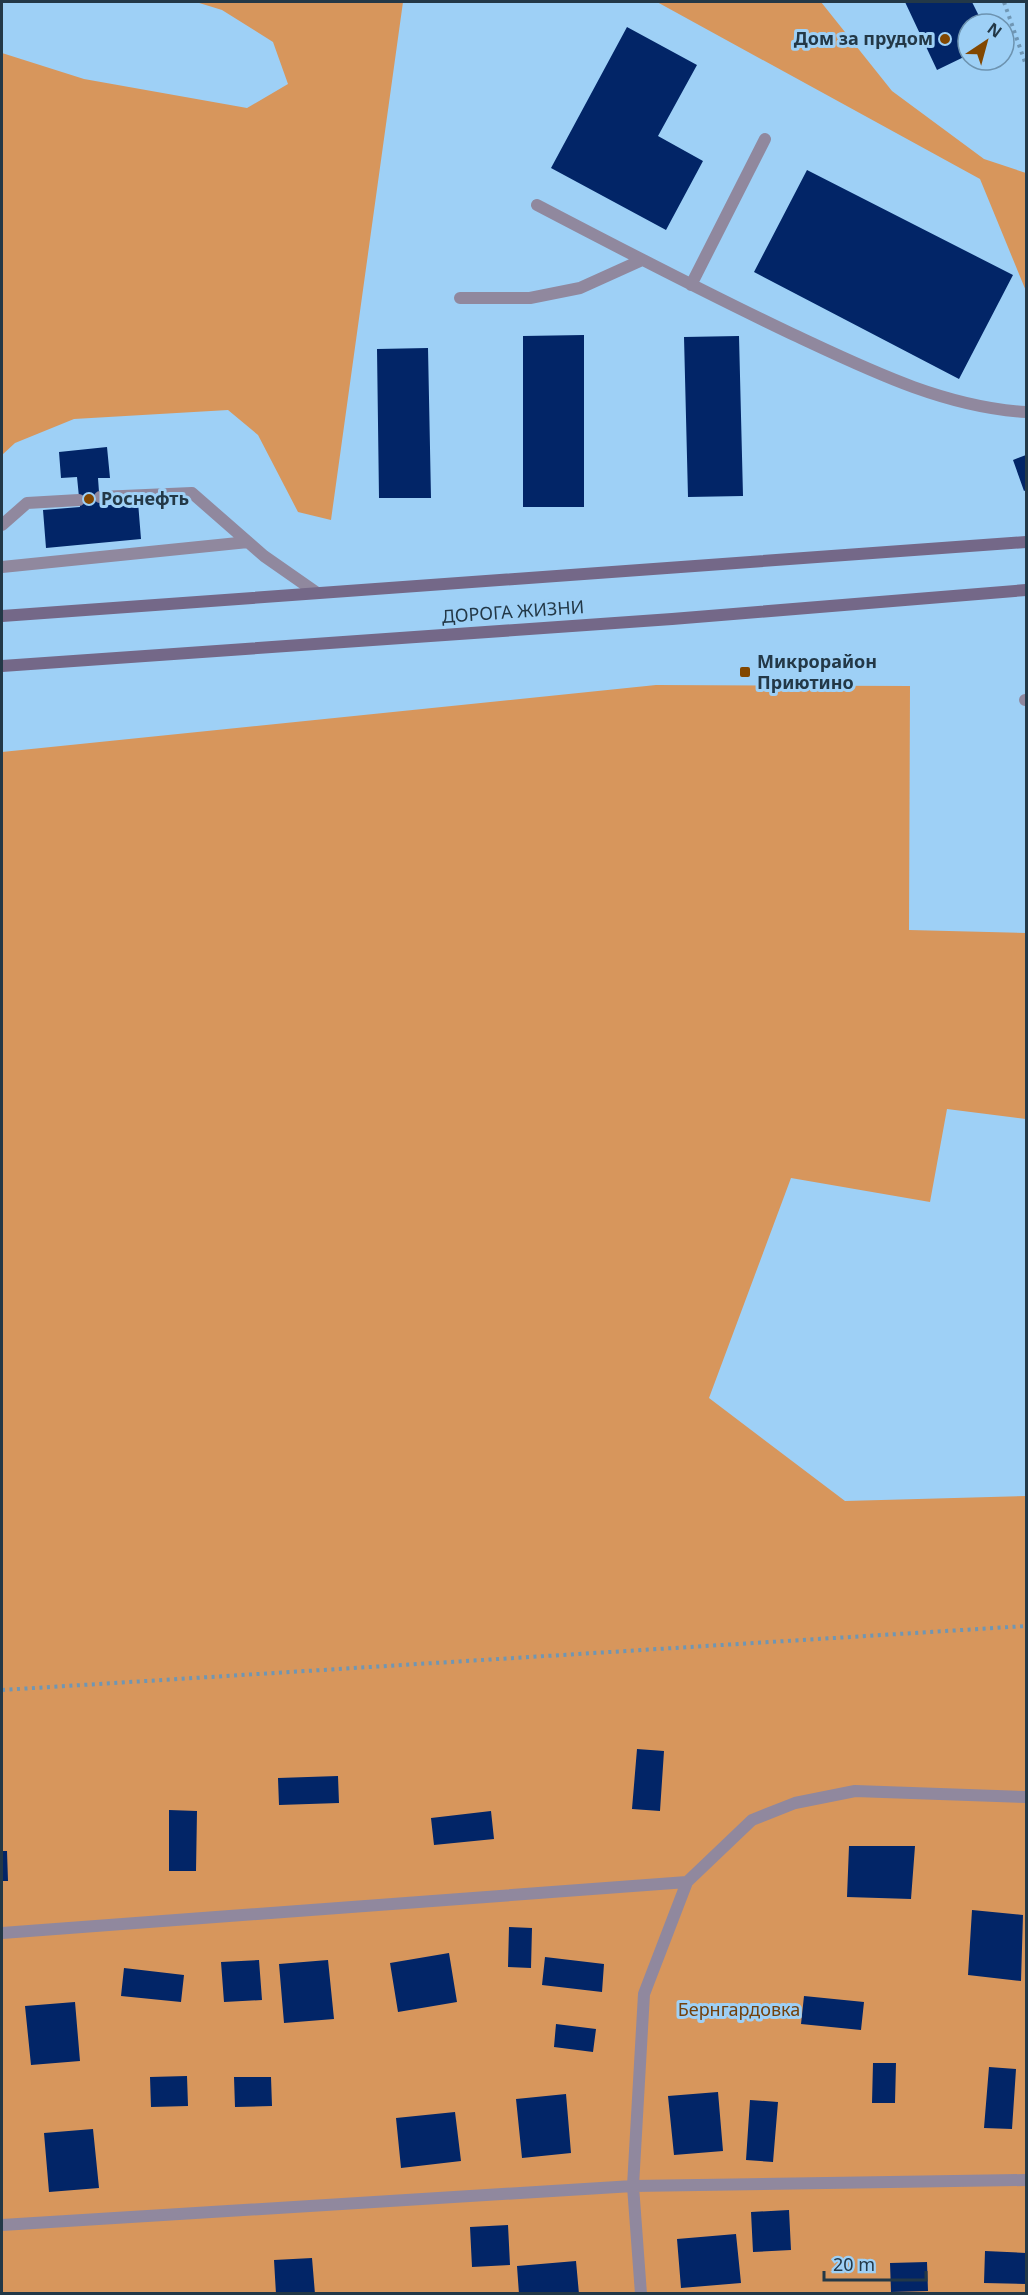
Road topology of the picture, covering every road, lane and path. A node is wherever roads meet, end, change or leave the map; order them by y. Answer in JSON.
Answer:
{"nodes":[{"id":1,"x":1004,"y":2,"type":"edge"},
{"id":2,"x":1026,"y":65,"type":"edge"},
{"id":3,"x":765,"y":139,"type":"dead end"},
{"id":4,"x":537,"y":205,"type":"dead end"},
{"id":5,"x":642,"y":260,"type":"junction"},
{"id":6,"x":691,"y":285,"type":"junction"},
{"id":7,"x":460,"y":298,"type":"dead end"},
{"id":8,"x":1026,"y":412,"type":"edge"},
{"id":9,"x":100,"y":497,"type":"dead end"},
{"id":10,"x":79,"y":500,"type":"dead end"},
{"id":11,"x":2,"y":525,"type":"edge"},
{"id":12,"x":248,"y":542,"type":"junction"},
{"id":13,"x":1026,"y":542,"type":"edge"},
{"id":14,"x":2,"y":567,"type":"edge"},
{"id":15,"x":1026,"y":590,"type":"edge"},
{"id":16,"x":317,"y":592,"type":"junction"},
{"id":17,"x":2,"y":616,"type":"edge"},
{"id":18,"x":2,"y":666,"type":"edge"},
{"id":19,"x":1026,"y":1626,"type":"edge"},
{"id":20,"x":2,"y":1690,"type":"edge"},
{"id":21,"x":1026,"y":1797,"type":"edge"},
{"id":22,"x":687,"y":1882,"type":"junction"},
{"id":23,"x":2,"y":1933,"type":"edge"},
{"id":24,"x":1026,"y":2180,"type":"edge"},
{"id":25,"x":633,"y":2186,"type":"junction"},
{"id":26,"x":2,"y":2225,"type":"edge"},
{"id":27,"x":641,"y":2294,"type":"edge"}],
"edges":[{"from":1,"to":2,"type":"path"},
{"from":3,"to":6,"type":"street"},
{"from":4,"to":5,"type":"street"},
{"from":5,"to":6,"type":"street"},
{"from":5,"to":7,"type":"street"},
{"from":6,"to":8,"type":"street"},
{"from":9,"to":12,"type":"street"},
{"from":10,"to":11,"type":"street"},
{"from":12,"to":14,"type":"street"},
{"from":12,"to":16,"type":"street"},
{"from":13,"to":16,"type":"main road","name":"ДОРОГА ЖИЗНИ"},
{"from":15,"to":18,"type":"main road","name":"ДОРОГА ЖИЗНИ"},
{"from":16,"to":17,"type":"main road","name":"ДОРОГА ЖИЗНИ"},
{"from":19,"to":20,"type":"path"},
{"from":21,"to":22,"type":"street"},
{"from":22,"to":23,"type":"street"},
{"from":22,"to":25,"type":"street"},
{"from":24,"to":25,"type":"street"},
{"from":25,"to":26,"type":"street"},
{"from":25,"to":27,"type":"street"}]}
